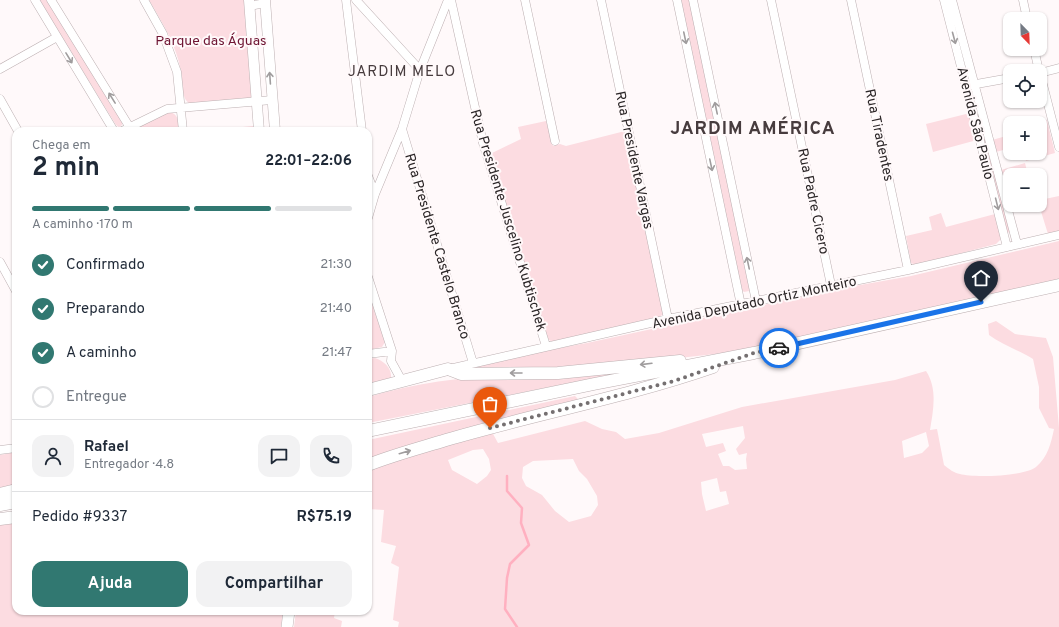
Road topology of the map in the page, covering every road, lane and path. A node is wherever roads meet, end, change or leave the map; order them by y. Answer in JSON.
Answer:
{"nodes":[{"id":1,"x":35,"y":0,"type":"edge"},
{"id":2,"x":50,"y":0,"type":"edge"},
{"id":3,"x":144,"y":0,"type":"edge"},
{"id":4,"x":346,"y":0,"type":"edge"},
{"id":5,"x":356,"y":0,"type":"edge"},
{"id":6,"x":448,"y":0,"type":"edge"},
{"id":7,"x":451,"y":0,"type":"edge"},
{"id":8,"x":525,"y":0,"type":"edge"},
{"id":9,"x":601,"y":0,"type":"edge"},
{"id":10,"x":677,"y":0,"type":"edge"},
{"id":11,"x":693,"y":0,"type":"edge"},
{"id":12,"x":771,"y":0,"type":"edge"},
{"id":13,"x":851,"y":0,"type":"edge"},
{"id":14,"x":944,"y":0,"type":"edge"},
{"id":15,"x":952,"y":0,"type":"edge"},
{"id":16,"x":1023,"y":0,"type":"edge"},
{"id":17,"x":265,"y":2,"type":"edge"},
{"id":18,"x":249,"y":3,"type":"edge"},
{"id":19,"x":1026,"y":12,"type":"edge"},
{"id":20,"x":57,"y":37,"type":"junction"},
{"id":21,"x":1059,"y":68,"type":"edge"},
{"id":22,"x":0,"y":69,"type":"edge"},
{"id":23,"x":420,"y":70,"type":"junction"},
{"id":24,"x":1047,"y":71,"type":"edge"},
{"id":25,"x":1003,"y":79,"type":"edge"},
{"id":26,"x":971,"y":85,"type":"junction"},
{"id":27,"x":0,"y":99,"type":"edge"},
{"id":28,"x":272,"y":100,"type":"junction"},
{"id":29,"x":1047,"y":100,"type":"edge"},
{"id":30,"x":256,"y":101,"type":"junction"},
{"id":31,"x":182,"y":108,"type":"junction"},
{"id":32,"x":16,"y":127,"type":"edge"},
{"id":33,"x":112,"y":127,"type":"edge"},
{"id":34,"x":130,"y":127,"type":"edge"},
{"id":35,"x":135,"y":127,"type":"edge"},
{"id":36,"x":183,"y":127,"type":"edge"},
{"id":37,"x":259,"y":127,"type":"edge"},
{"id":38,"x":275,"y":127,"type":"edge"},
{"id":39,"x":362,"y":127,"type":"edge"},
{"id":40,"x":402,"y":129,"type":"junction"},
{"id":41,"x":555,"y":141,"type":"dead end"},
{"id":42,"x":1059,"y":147,"type":"edge"},
{"id":43,"x":372,"y":186,"type":"edge"},
{"id":44,"x":375,"y":194,"type":"junction"},
{"id":45,"x":372,"y":204,"type":"edge"},
{"id":46,"x":1059,"y":235,"type":"edge"},
{"id":47,"x":1017,"y":244,"type":"junction"},
{"id":48,"x":1007,"y":247,"type":"junction"},
{"id":49,"x":0,"y":262,"type":"edge"},
{"id":50,"x":908,"y":270,"type":"junction"},
{"id":51,"x":12,"y":274,"type":"edge"},
{"id":52,"x":7,"y":275,"type":"junction"},
{"id":53,"x":12,"y":284,"type":"edge"},
{"id":54,"x":831,"y":285,"type":"junction"},
{"id":55,"x":1059,"y":285,"type":"edge"},
{"id":56,"x":372,"y":289,"type":"edge"},
{"id":57,"x":756,"y":301,"type":"junction"},
{"id":58,"x":741,"y":305,"type":"junction"},
{"id":59,"x":668,"y":319,"type":"junction"},
{"id":60,"x":546,"y":346,"type":"junction"},
{"id":61,"x":392,"y":351,"type":"junction"},
{"id":62,"x":754,"y":353,"type":"junction"},
{"id":63,"x":372,"y":354,"type":"edge"},
{"id":64,"x":473,"y":363,"type":"junction"},
{"id":65,"x":448,"y":369,"type":"junction"},
{"id":66,"x":402,"y":382,"type":"junction"},
{"id":67,"x":372,"y":389,"type":"edge"},
{"id":68,"x":372,"y":430,"type":"edge"},
{"id":69,"x":12,"y":448,"type":"edge"},
{"id":70,"x":0,"y":450,"type":"edge"},
{"id":71,"x":372,"y":463,"type":"edge"},
{"id":72,"x":12,"y":491,"type":"edge"},
{"id":73,"x":0,"y":494,"type":"edge"},
{"id":74,"x":12,"y":503,"type":"edge"},
{"id":75,"x":0,"y":505,"type":"edge"},
{"id":76,"x":12,"y":518,"type":"edge"},
{"id":77,"x":0,"y":519,"type":"edge"},
{"id":78,"x":288,"y":615,"type":"edge"},
{"id":79,"x":287,"y":627,"type":"edge"}],
"edges":[{"from":1,"to":20,"type":"street"},
{"from":34,"to":2,"type":"street","one_way":true},
{"from":3,"to":31,"type":"street"},
{"from":4,"to":39,"type":"street"},
{"from":5,"to":23,"type":"street"},
{"from":6,"to":23,"type":"street"},
{"from":7,"to":60,"type":"street","name":"Rua Presidente Juscelino Kubtischek"},
{"from":8,"to":41,"type":"street"},
{"from":9,"to":59,"type":"street","name":"Rua Presidente Vargas"},
{"from":10,"to":58,"type":"street","one_way":true},
{"from":57,"to":11,"type":"street","one_way":true},
{"from":12,"to":54,"type":"street","name":"Rua Padre Cicero"},
{"from":13,"to":50,"type":"street","name":"Rua Tiradentes"},
{"from":14,"to":26,"type":"street","name":"Avenida São Paulo","one_way":true},
{"from":15,"to":26,"type":"street","name":"Avenida São Paulo"},
{"from":16,"to":19,"type":"street"},
{"from":17,"to":18,"type":"street"},
{"from":28,"to":17,"type":"street","one_way":true},
{"from":18,"to":30,"type":"street"},
{"from":20,"to":22,"type":"street"},
{"from":20,"to":33,"type":"street","one_way":true},
{"from":21,"to":24,"type":"street"},
{"from":23,"to":40,"type":"street"},
{"from":25,"to":26,"type":"street"},
{"from":26,"to":47,"type":"street","name":"Avenida São Paulo"},
{"from":26,"to":48,"type":"street","name":"Avenida São Paulo","one_way":true},
{"from":27,"to":32,"type":"street"},
{"from":28,"to":30,"type":"street"},
{"from":28,"to":38,"type":"street"},
{"from":29,"to":42,"type":"street"},
{"from":30,"to":31,"type":"street"},
{"from":30,"to":37,"type":"street"},
{"from":31,"to":35,"type":"street"},
{"from":31,"to":36,"type":"street"},
{"from":40,"to":44,"type":"street"},
{"from":40,"to":64,"type":"street","name":"Rua Presidente Castelo Branco"},
{"from":43,"to":44,"type":"street"},
{"from":44,"to":45,"type":"street"},
{"from":46,"to":47,"type":"street","name":"Avenida Deputado Ortiz Monteiro"},
{"from":47,"to":48,"type":"street","name":"Avenida Deputado Ortiz Monteiro"},
{"from":48,"to":50,"type":"street","name":"Avenida Deputado Ortiz Monteiro"},
{"from":49,"to":52,"type":"street"},
{"from":50,"to":54,"type":"street","name":"Avenida Deputado Ortiz Monteiro"},
{"from":51,"to":52,"type":"street"},
{"from":52,"to":53,"type":"street"},
{"from":54,"to":57,"type":"street","name":"Avenida Deputado Ortiz Monteiro"},
{"from":55,"to":62,"type":"main road"},
{"from":56,"to":61,"type":"street"},
{"from":57,"to":58,"type":"street","name":"Avenida Deputado Ortiz Monteiro"},
{"from":58,"to":59,"type":"street","name":"Avenida Deputado Ortiz Monteiro"},
{"from":59,"to":60,"type":"street","name":"Avenida Deputado Ortiz Monteiro"},
{"from":60,"to":64,"type":"street","name":"Avenida Deputado Ortiz Monteiro"},
{"from":61,"to":63,"type":"street"},
{"from":61,"to":66,"type":"street"},
{"from":62,"to":65,"type":"main road","one_way":true},
{"from":62,"to":68,"type":"main road"},
{"from":71,"to":62,"type":"main road","one_way":true},
{"from":64,"to":65,"type":"street","name":"Avenida Deputado Ortiz Monteiro"},
{"from":65,"to":66,"type":"main road"},
{"from":66,"to":67,"type":"main road"},
{"from":69,"to":70,"type":"street"},
{"from":72,"to":73,"type":"main road"},
{"from":74,"to":75,"type":"main road"},
{"from":76,"to":77,"type":"main road"},
{"from":78,"to":79,"type":"main road"}]}
